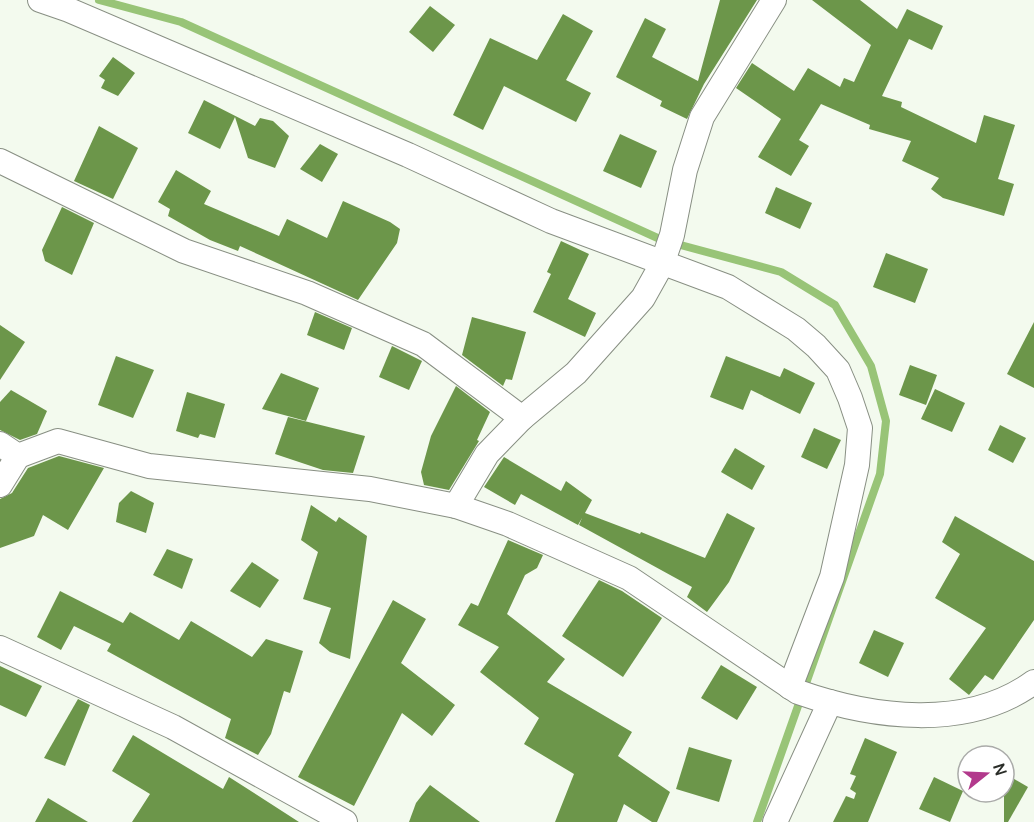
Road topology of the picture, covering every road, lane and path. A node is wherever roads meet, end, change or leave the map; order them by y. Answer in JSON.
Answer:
{"nodes":[{"id":1,"x":40,"y":0,"type":"edge"},
{"id":2,"x":774,"y":0,"type":"edge"},
{"id":3,"x":0,"y":161,"type":"edge"},
{"id":4,"x":667,"y":250,"type":"junction"},
{"id":5,"x":522,"y":418,"type":"junction"},
{"id":6,"x":9,"y":450,"type":"edge"},
{"id":7,"x":0,"y":485,"type":"edge"},
{"id":8,"x":456,"y":506,"type":"junction"},
{"id":9,"x":0,"y":648,"type":"edge"},
{"id":10,"x":1034,"y":682,"type":"edge"},
{"id":11,"x":809,"y":695,"type":"junction"},
{"id":12,"x":345,"y":822,"type":"edge"},
{"id":13,"x":775,"y":822,"type":"edge"}],
"edges":[{"from":1,"to":4,"type":"street"},
{"from":2,"to":4,"type":"street"},
{"from":3,"to":5,"type":"street"},
{"from":4,"to":5,"type":"street"},
{"from":4,"to":11,"type":"street"},
{"from":5,"to":8,"type":"street"},
{"from":6,"to":7,"type":"street"},
{"from":6,"to":8,"type":"street"},
{"from":8,"to":11,"type":"street"},
{"from":9,"to":12,"type":"street"},
{"from":10,"to":11,"type":"street"},
{"from":11,"to":13,"type":"street"}]}
